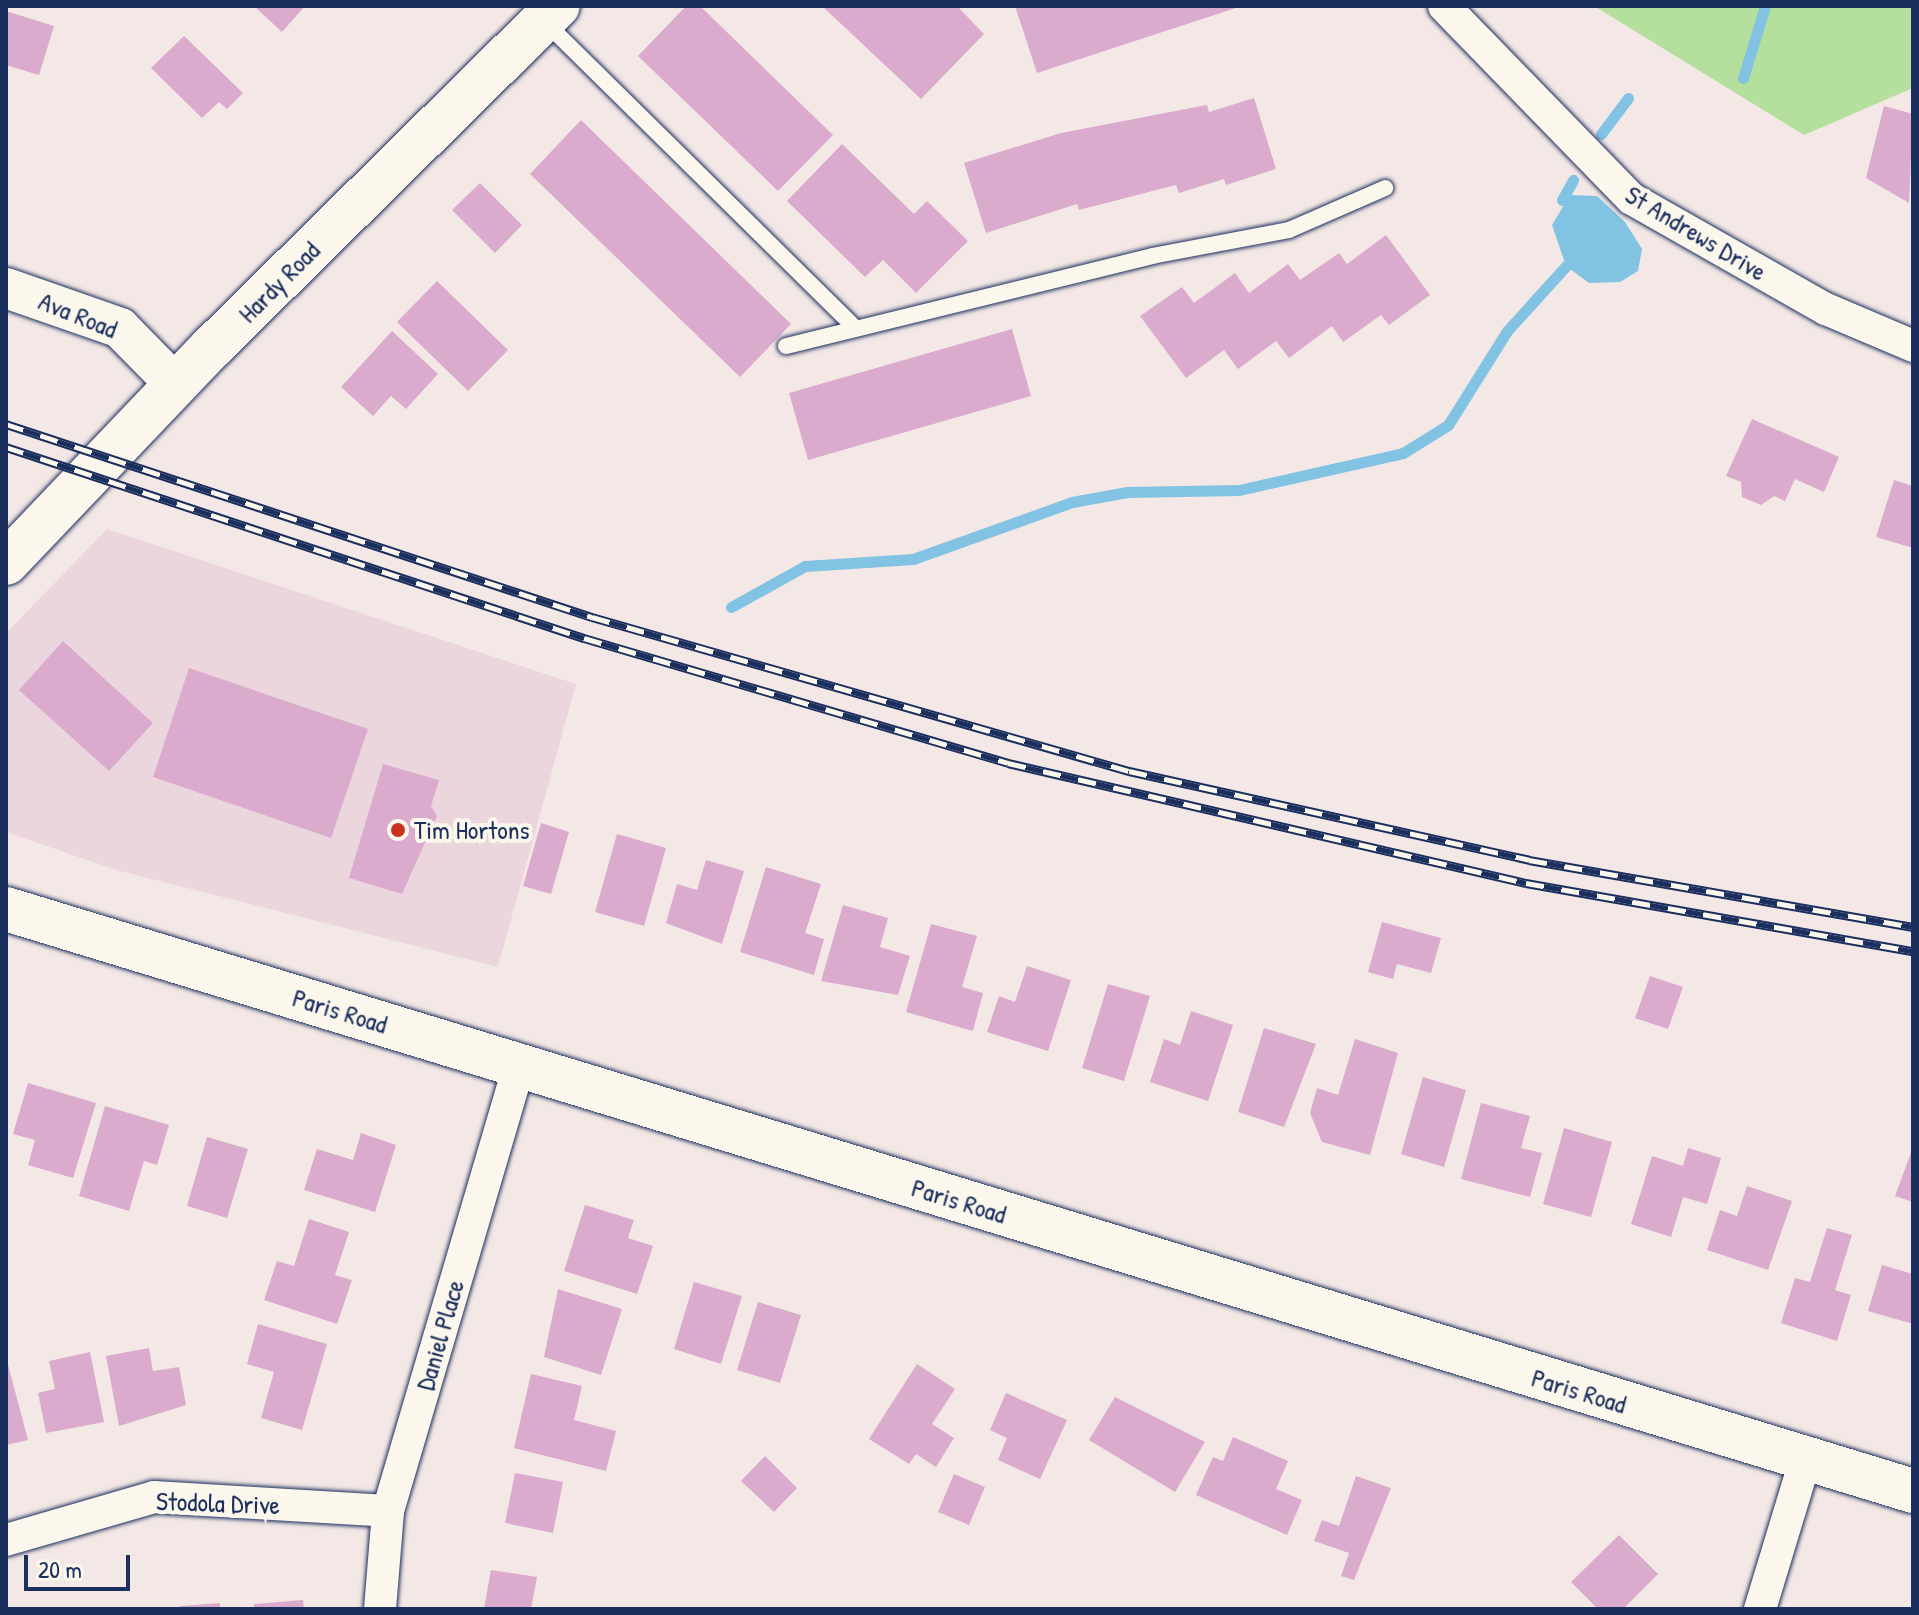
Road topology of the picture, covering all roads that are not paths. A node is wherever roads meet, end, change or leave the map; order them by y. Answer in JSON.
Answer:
{"nodes":[{"id":1,"x":1444,"y":6,"type":"edge"},
{"id":2,"x":551,"y":13,"type":"edge"},
{"id":3,"x":1385,"y":188,"type":"dead end"},
{"id":4,"x":6,"y":288,"type":"edge"},
{"id":5,"x":856,"y":329,"type":"junction"},
{"id":6,"x":786,"y":346,"type":"dead end"},
{"id":7,"x":1913,"y":346,"type":"edge"},
{"id":8,"x":177,"y":386,"type":"junction"},
{"id":9,"x":6,"y":563,"type":"edge"},
{"id":10,"x":6,"y":909,"type":"edge"},
{"id":11,"x":519,"y":1065,"type":"junction"},
{"id":12,"x":1805,"y":1461,"type":"junction"},
{"id":13,"x":1913,"y":1491,"type":"edge"},
{"id":14,"x":388,"y":1511,"type":"junction"},
{"id":15,"x":6,"y":1540,"type":"edge"},
{"id":16,"x":380,"y":1609,"type":"edge"},
{"id":17,"x":1760,"y":1609,"type":"edge"}],
"edges":[{"from":1,"to":7,"type":"street","name":"St Andrews Drive"},
{"from":2,"to":5,"type":"lane"},
{"from":2,"to":8,"type":"main road","name":"Hardy Road"},
{"from":3,"to":5,"type":"lane"},
{"from":4,"to":8,"type":"street","name":"Ava Road"},
{"from":5,"to":6,"type":"lane"},
{"from":8,"to":9,"type":"main road","name":"Hardy Road"},
{"from":10,"to":11,"type":"main road","name":"Paris Road"},
{"from":11,"to":12,"type":"main road","name":"Paris Road"},
{"from":11,"to":14,"type":"street","name":"Daniel Place"},
{"from":12,"to":13,"type":"main road","name":"Paris Road"},
{"from":12,"to":17,"type":"street"},
{"from":14,"to":15,"type":"street","name":"Stodola Drive"},
{"from":14,"to":16,"type":"street","name":"Daniel Place"}]}
